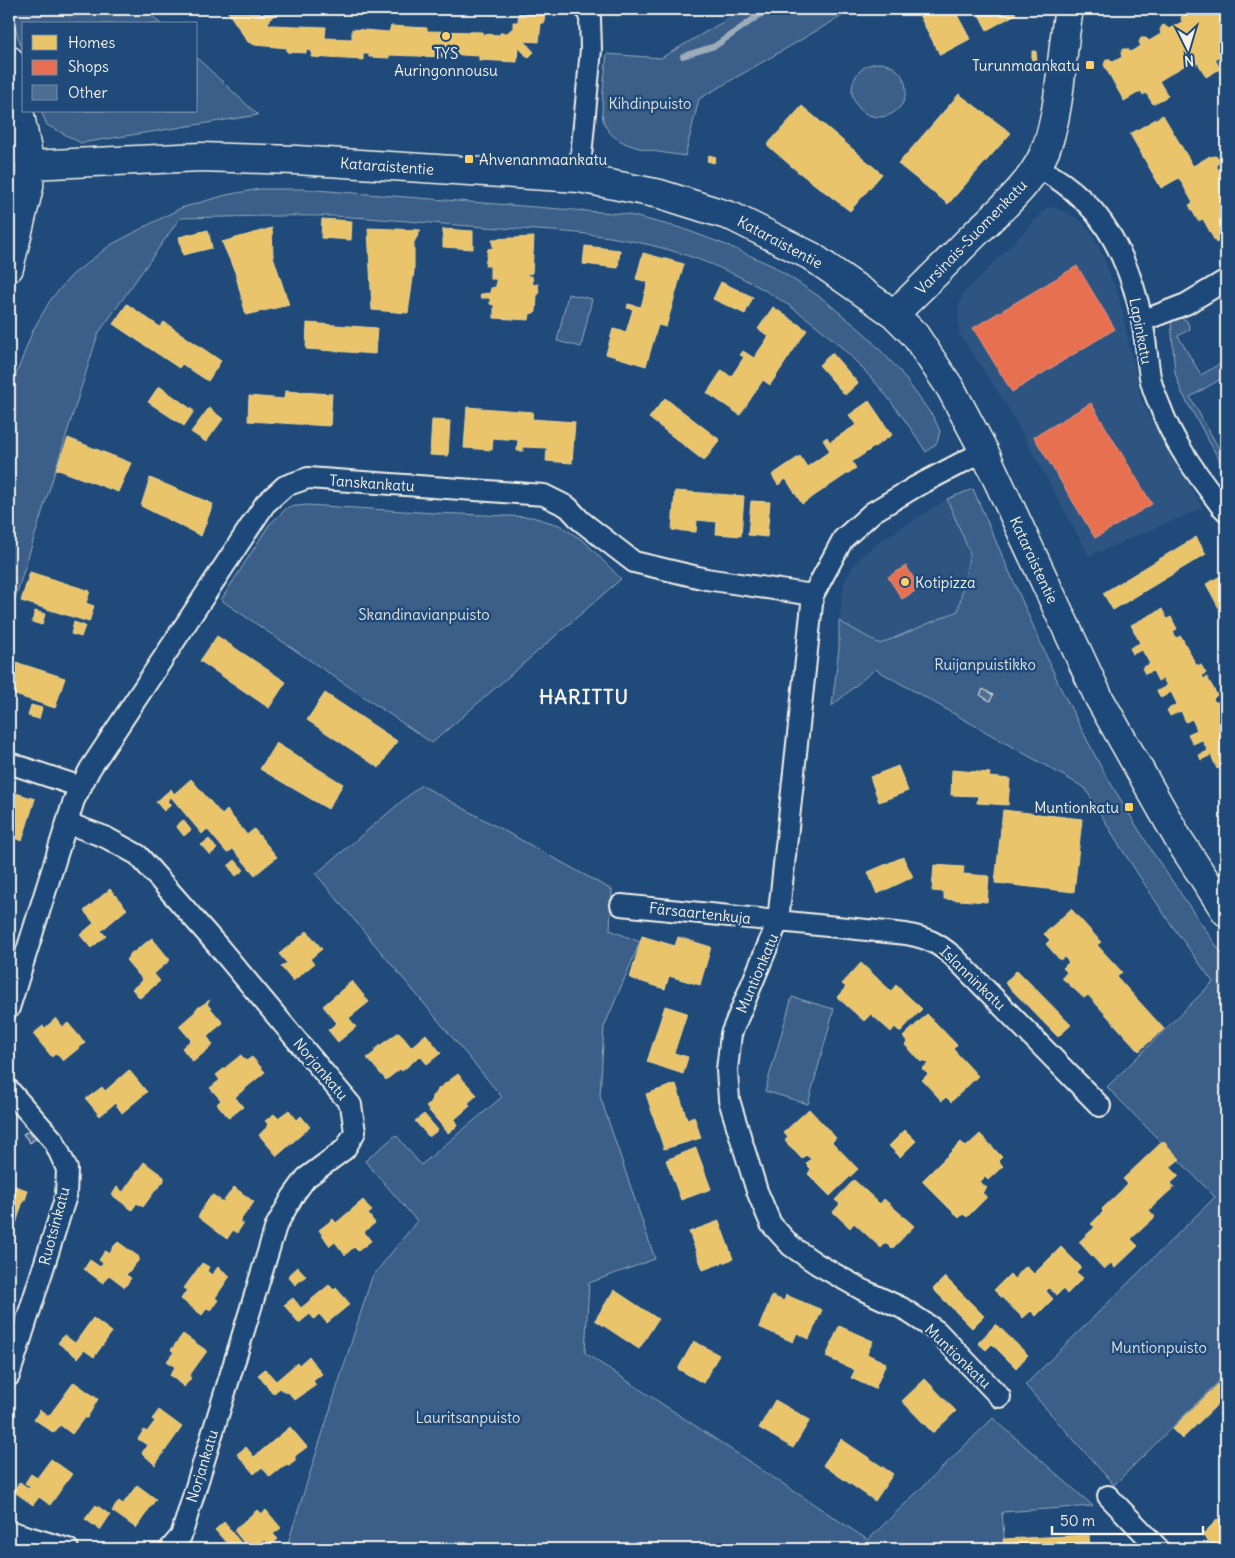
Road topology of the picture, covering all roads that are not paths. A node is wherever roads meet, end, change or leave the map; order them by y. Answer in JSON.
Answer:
{"nodes":[{"id":1,"x":586,"y":9,"type":"edge"},
{"id":2,"x":1069,"y":9,"type":"edge"},
{"id":3,"x":9,"y":60,"type":"edge"},
{"id":4,"x":30,"y":165,"type":"junction"},
{"id":5,"x":1037,"y":167,"type":"junction"},
{"id":6,"x":579,"y":178,"type":"junction"},
{"id":7,"x":9,"y":268,"type":"edge"},
{"id":8,"x":1226,"y":280,"type":"edge"},
{"id":9,"x":894,"y":314,"type":"junction"},
{"id":10,"x":1142,"y":321,"type":"junction"},
{"id":11,"x":984,"y":451,"type":"junction"},
{"id":12,"x":1226,"y":511,"type":"edge"},
{"id":13,"x":813,"y":595,"type":"junction"},
{"id":14,"x":9,"y":763,"type":"edge"},
{"id":15,"x":77,"y":793,"type":"junction"},
{"id":16,"x":67,"y":823,"type":"junction"},
{"id":17,"x":621,"y":905,"type":"dead end"},
{"id":18,"x":1226,"y":912,"type":"edge"},
{"id":19,"x":778,"y":922,"type":"junction"},
{"id":20,"x":9,"y":1008,"type":"edge"},
{"id":21,"x":9,"y":1090,"type":"edge"},
{"id":22,"x":1100,"y":1106,"type":"dead end"},
{"id":23,"x":9,"y":1376,"type":"edge"},
{"id":24,"x":1000,"y":1397,"type":"dead end"},
{"id":25,"x":1108,"y":1496,"type":"dead end"},
{"id":26,"x":9,"y":1531,"type":"edge"},
{"id":27,"x":68,"y":1549,"type":"edge"},
{"id":28,"x":170,"y":1549,"type":"edge"},
{"id":29,"x":1159,"y":1549,"type":"edge"}],
"edges":[{"from":1,"to":6,"type":"street"},
{"from":2,"to":5,"type":"street","name":"Varsinais-Suomenkatu"},
{"from":3,"to":4,"type":"street"},
{"from":4,"to":6,"type":"street","name":"Kataraistentie"},
{"from":4,"to":7,"type":"street"},
{"from":5,"to":9,"type":"street","name":"Varsinais-Suomenkatu"},
{"from":5,"to":10,"type":"street","name":"Lapinkatu"},
{"from":6,"to":9,"type":"street","name":"Kataraistentie"},
{"from":8,"to":10,"type":"street"},
{"from":9,"to":11,"type":"street","name":"Kataraistentie"},
{"from":10,"to":12,"type":"street","name":"Lapinkatu"},
{"from":11,"to":13,"type":"street","name":"Muntionkatu"},
{"from":11,"to":18,"type":"street","name":"Kataraistentie"},
{"from":13,"to":15,"type":"street","name":"Tanskankatu"},
{"from":13,"to":19,"type":"street","name":"Muntionkatu"},
{"from":14,"to":15,"type":"street"},
{"from":15,"to":16,"type":"street"},
{"from":16,"to":20,"type":"street"},
{"from":16,"to":28,"type":"street","name":"Norjankatu"},
{"from":17,"to":19,"type":"street","name":"Färsaartenkuja"},
{"from":19,"to":22,"type":"street","name":"Islanninkatu"},
{"from":19,"to":24,"type":"street","name":"Muntionkatu"},
{"from":21,"to":23,"type":"street","name":"Ruotsinkatu"},
{"from":25,"to":29,"type":"street"},
{"from":26,"to":27,"type":"street"}]}
